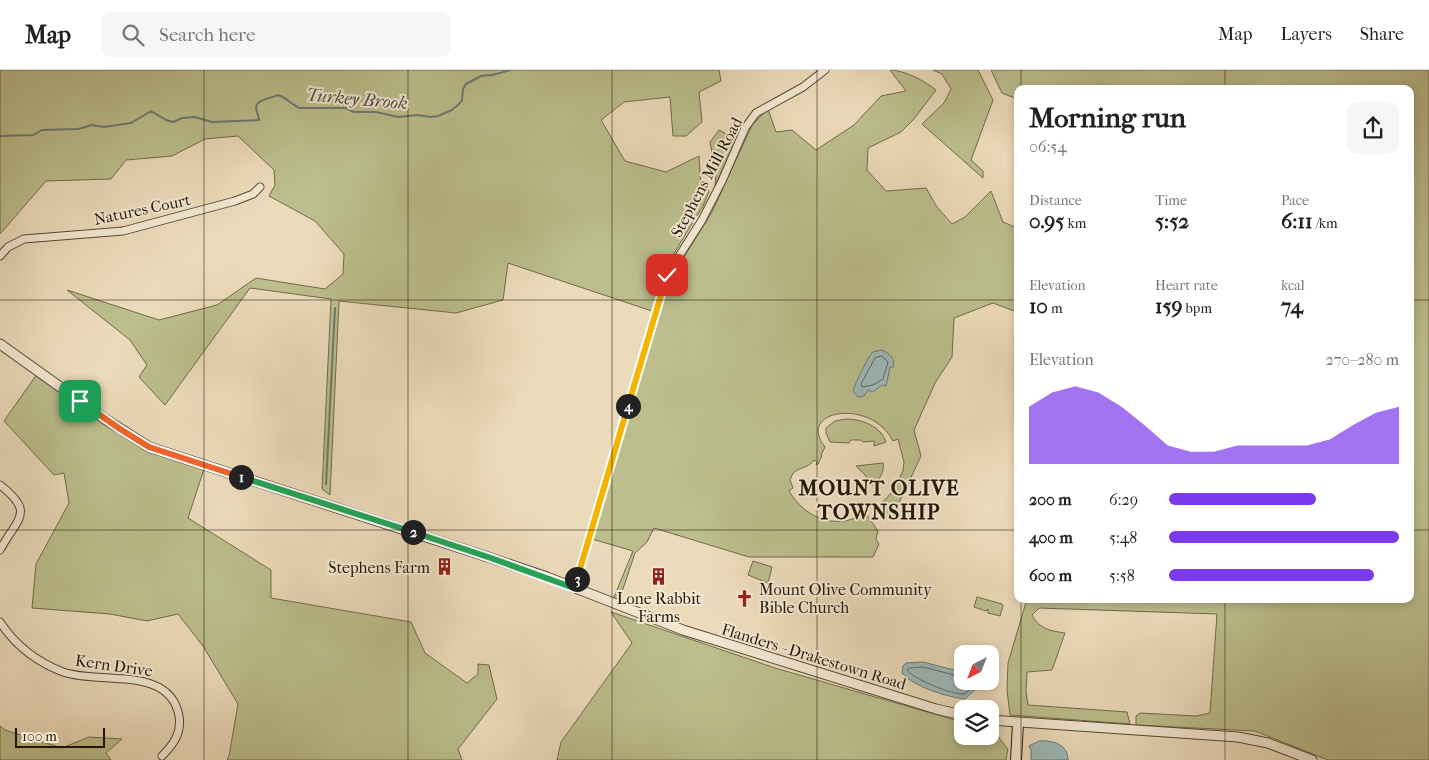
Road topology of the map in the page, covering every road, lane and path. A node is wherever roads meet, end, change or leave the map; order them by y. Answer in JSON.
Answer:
{"nodes":[{"id":1,"x":825,"y":70,"type":"edge"},
{"id":2,"x":260,"y":187,"type":"dead end"},
{"id":3,"x":0,"y":256,"type":"edge"},
{"id":4,"x":0,"y":344,"type":"edge"},
{"id":5,"x":0,"y":485,"type":"edge"},
{"id":6,"x":0,"y":550,"type":"edge"},
{"id":7,"x":574,"y":588,"type":"junction"},
{"id":8,"x":0,"y":622,"type":"edge"},
{"id":9,"x":954,"y":713,"type":"edge"},
{"id":10,"x":999,"y":721,"type":"edge"},
{"id":11,"x":1018,"y":723,"type":"junction"},
{"id":12,"x":162,"y":756,"type":"dead end"},
{"id":13,"x":1016,"y":760,"type":"edge"},
{"id":14,"x":1312,"y":760,"type":"edge"}],
"edges":[{"from":1,"to":7,"type":"street","name":"Stephens Mill Road"},
{"from":2,"to":3,"type":"street","name":"Natures Court"},
{"from":4,"to":7,"type":"street","name":"Flanders - Drakestown Road"},
{"from":5,"to":6,"type":"street"},
{"from":7,"to":9,"type":"street","name":"Flanders - Drakestown Road"},
{"from":8,"to":12,"type":"street","name":"Kern Drive"},
{"from":10,"to":11,"type":"street"},
{"from":11,"to":13,"type":"main road"},
{"from":11,"to":14,"type":"street"}]}
